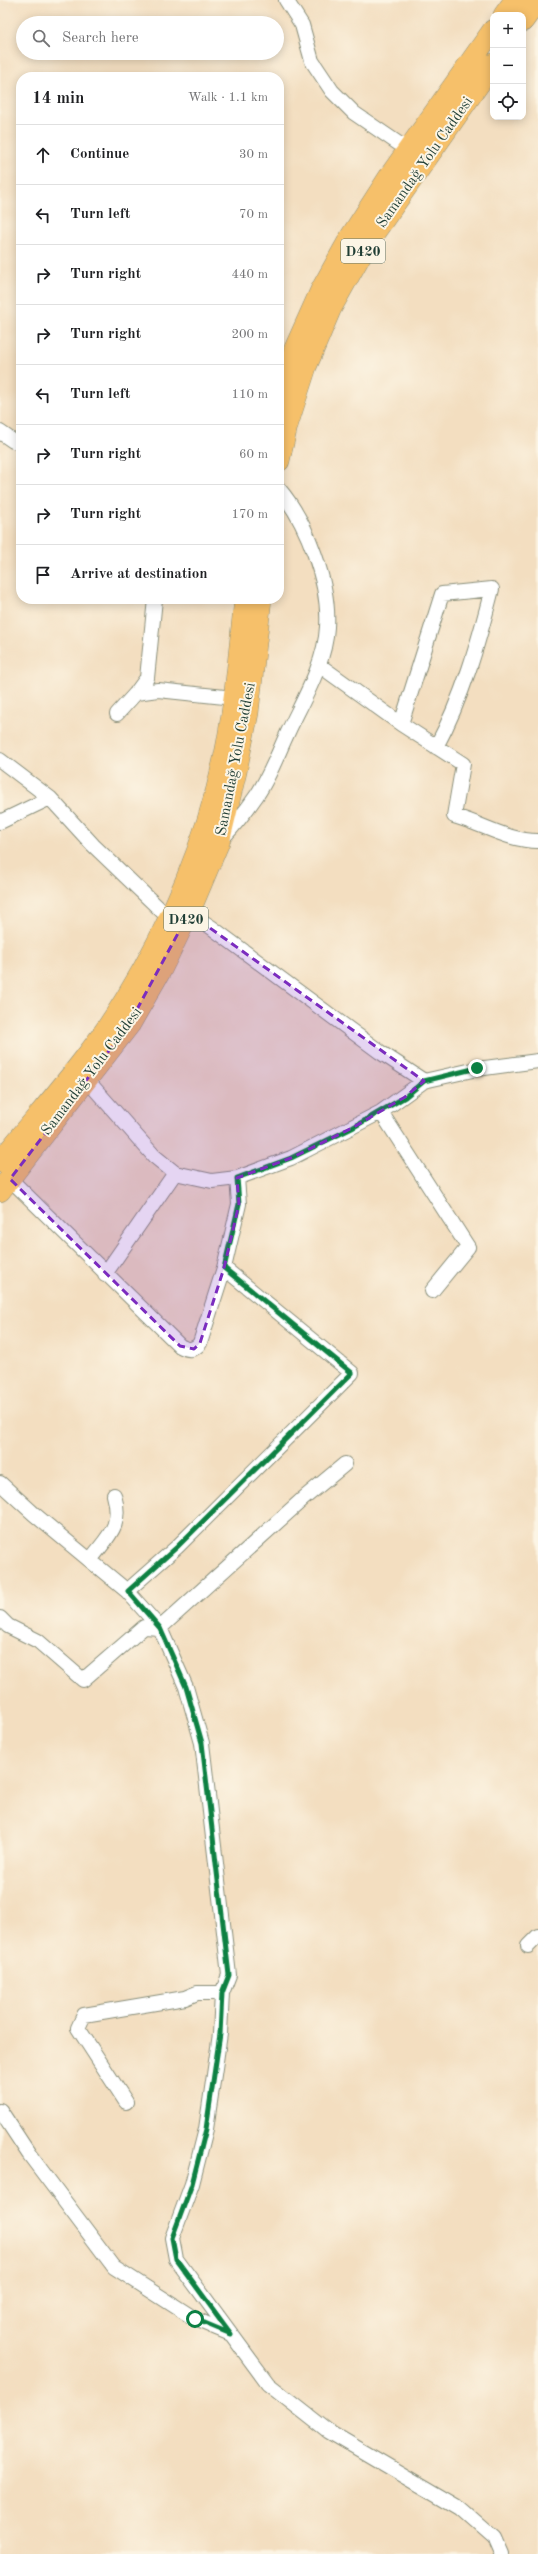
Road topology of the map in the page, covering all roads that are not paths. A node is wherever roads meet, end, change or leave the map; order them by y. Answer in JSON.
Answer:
{"nodes":[{"id":1,"x":286,"y":0,"type":"edge"},
{"id":2,"x":515,"y":0,"type":"edge"},
{"id":3,"x":538,"y":0,"type":"edge"},
{"id":4,"x":506,"y":12,"type":"edge"},
{"id":5,"x":526,"y":17,"type":"edge"},
{"id":6,"x":490,"y":34,"type":"edge"},
{"id":7,"x":490,"y":68,"type":"edge"},
{"id":8,"x":408,"y":150,"type":"junction"},
{"id":9,"x":284,"y":383,"type":"edge"},
{"id":10,"x":0,"y":432,"type":"edge"},
{"id":11,"x":284,"y":439,"type":"edge"},
{"id":12,"x":16,"y":442,"type":"edge"},
{"id":13,"x":284,"y":495,"type":"edge"},
{"id":14,"x":154,"y":604,"type":"edge"},
{"id":15,"x":244,"y":604,"type":"edge"},
{"id":16,"x":260,"y":604,"type":"edge"},
{"id":17,"x":319,"y":665,"type":"junction"},
{"id":18,"x":136,"y":693,"type":"junction"},
{"id":19,"x":234,"y":698,"type":"junction"},
{"id":20,"x":117,"y":714,"type":"dead end"},
{"id":21,"x":401,"y":724,"type":"junction"},
{"id":22,"x":436,"y":747,"type":"junction"},
{"id":23,"x":0,"y":760,"type":"edge"},
{"id":24,"x":50,"y":798,"type":"junction"},
{"id":25,"x":0,"y":822,"type":"edge"},
{"id":26,"x":538,"y":841,"type":"edge"},
{"id":27,"x":219,"y":842,"type":"junction"},
{"id":28,"x":189,"y":913,"type":"junction"},
{"id":29,"x":169,"y":918,"type":"junction"},
{"id":30,"x":538,"y":1061,"type":"edge"},
{"id":31,"x":87,"y":1080,"type":"junction"},
{"id":32,"x":424,"y":1081,"type":"junction"},
{"id":33,"x":381,"y":1112,"type":"junction"},
{"id":34,"x":175,"y":1173,"type":"junction"},
{"id":35,"x":3,"y":1177,"type":"edge"},
{"id":36,"x":237,"y":1178,"type":"junction"},
{"id":37,"x":224,"y":1268,"type":"junction"},
{"id":38,"x":105,"y":1274,"type":"junction"},
{"id":39,"x":432,"y":1291,"type":"dead end"},
{"id":40,"x":345,"y":1464,"type":"dead end"},
{"id":41,"x":0,"y":1483,"type":"edge"},
{"id":42,"x":114,"y":1495,"type":"dead end"},
{"id":43,"x":91,"y":1559,"type":"junction"},
{"id":44,"x":128,"y":1591,"type":"junction"},
{"id":45,"x":0,"y":1618,"type":"edge"},
{"id":46,"x":160,"y":1628,"type":"junction"},
{"id":47,"x":222,"y":1993,"type":"junction"},
{"id":48,"x":126,"y":2102,"type":"dead end"},
{"id":49,"x":0,"y":2110,"type":"edge"},
{"id":50,"x":231,"y":2334,"type":"junction"},
{"id":51,"x":501,"y":2554,"type":"edge"}],
"edges":[{"from":1,"to":8,"type":"street"},
{"from":2,"to":4,"type":"highway"},
{"from":3,"to":5,"type":"highway"},
{"from":6,"to":8,"type":"highway","name":"Samandağ Yolu Caddesi","number":"D420"},
{"from":7,"to":11,"type":"highway","name":"Samandağ Yolu Caddesi","number":"D420"},
{"from":8,"to":9,"type":"highway","name":"Samandağ Yolu Caddesi","number":"D420"},
{"from":10,"to":12,"type":"street"},
{"from":13,"to":17,"type":"street"},
{"from":14,"to":18,"type":"street"},
{"from":15,"to":19,"type":"highway","name":"Samandağ Yolu Caddesi","number":"D420"},
{"from":16,"to":27,"type":"highway","name":"Samandağ Yolu Caddesi","number":"D420"},
{"from":17,"to":21,"type":"street"},
{"from":17,"to":27,"type":"street"},
{"from":18,"to":19,"type":"street"},
{"from":18,"to":20,"type":"street"},
{"from":19,"to":29,"type":"highway","name":"Samandağ Yolu Caddesi","number":"D420"},
{"from":21,"to":22,"type":"street"},
{"from":21,"to":22,"type":"street"},
{"from":22,"to":26,"type":"street"},
{"from":23,"to":24,"type":"street"},
{"from":24,"to":25,"type":"street"},
{"from":24,"to":29,"type":"street"},
{"from":27,"to":28,"type":"highway","name":"Samandağ Yolu Caddesi","number":"D420"},
{"from":28,"to":31,"type":"highway","name":"Samandağ Yolu Caddesi","number":"D420"},
{"from":28,"to":32,"type":"street"},
{"from":29,"to":35,"type":"highway","name":"Samandağ Yolu Caddesi","number":"D420"},
{"from":30,"to":32,"type":"street"},
{"from":31,"to":34,"type":"street"},
{"from":31,"to":35,"type":"highway","name":"Samandağ Yolu Caddesi","number":"D420"},
{"from":32,"to":33,"type":"street"},
{"from":33,"to":36,"type":"street"},
{"from":33,"to":39,"type":"street"},
{"from":34,"to":36,"type":"street"},
{"from":34,"to":38,"type":"street"},
{"from":35,"to":38,"type":"street"},
{"from":36,"to":37,"type":"street"},
{"from":37,"to":38,"type":"street"},
{"from":37,"to":44,"type":"street"},
{"from":40,"to":46,"type":"street"},
{"from":41,"to":43,"type":"street"},
{"from":42,"to":43,"type":"street"},
{"from":43,"to":44,"type":"street"},
{"from":44,"to":46,"type":"street"},
{"from":45,"to":46,"type":"street"},
{"from":46,"to":47,"type":"street"},
{"from":47,"to":48,"type":"street"},
{"from":47,"to":50,"type":"street"},
{"from":49,"to":50,"type":"street"},
{"from":50,"to":51,"type":"street"}]}
